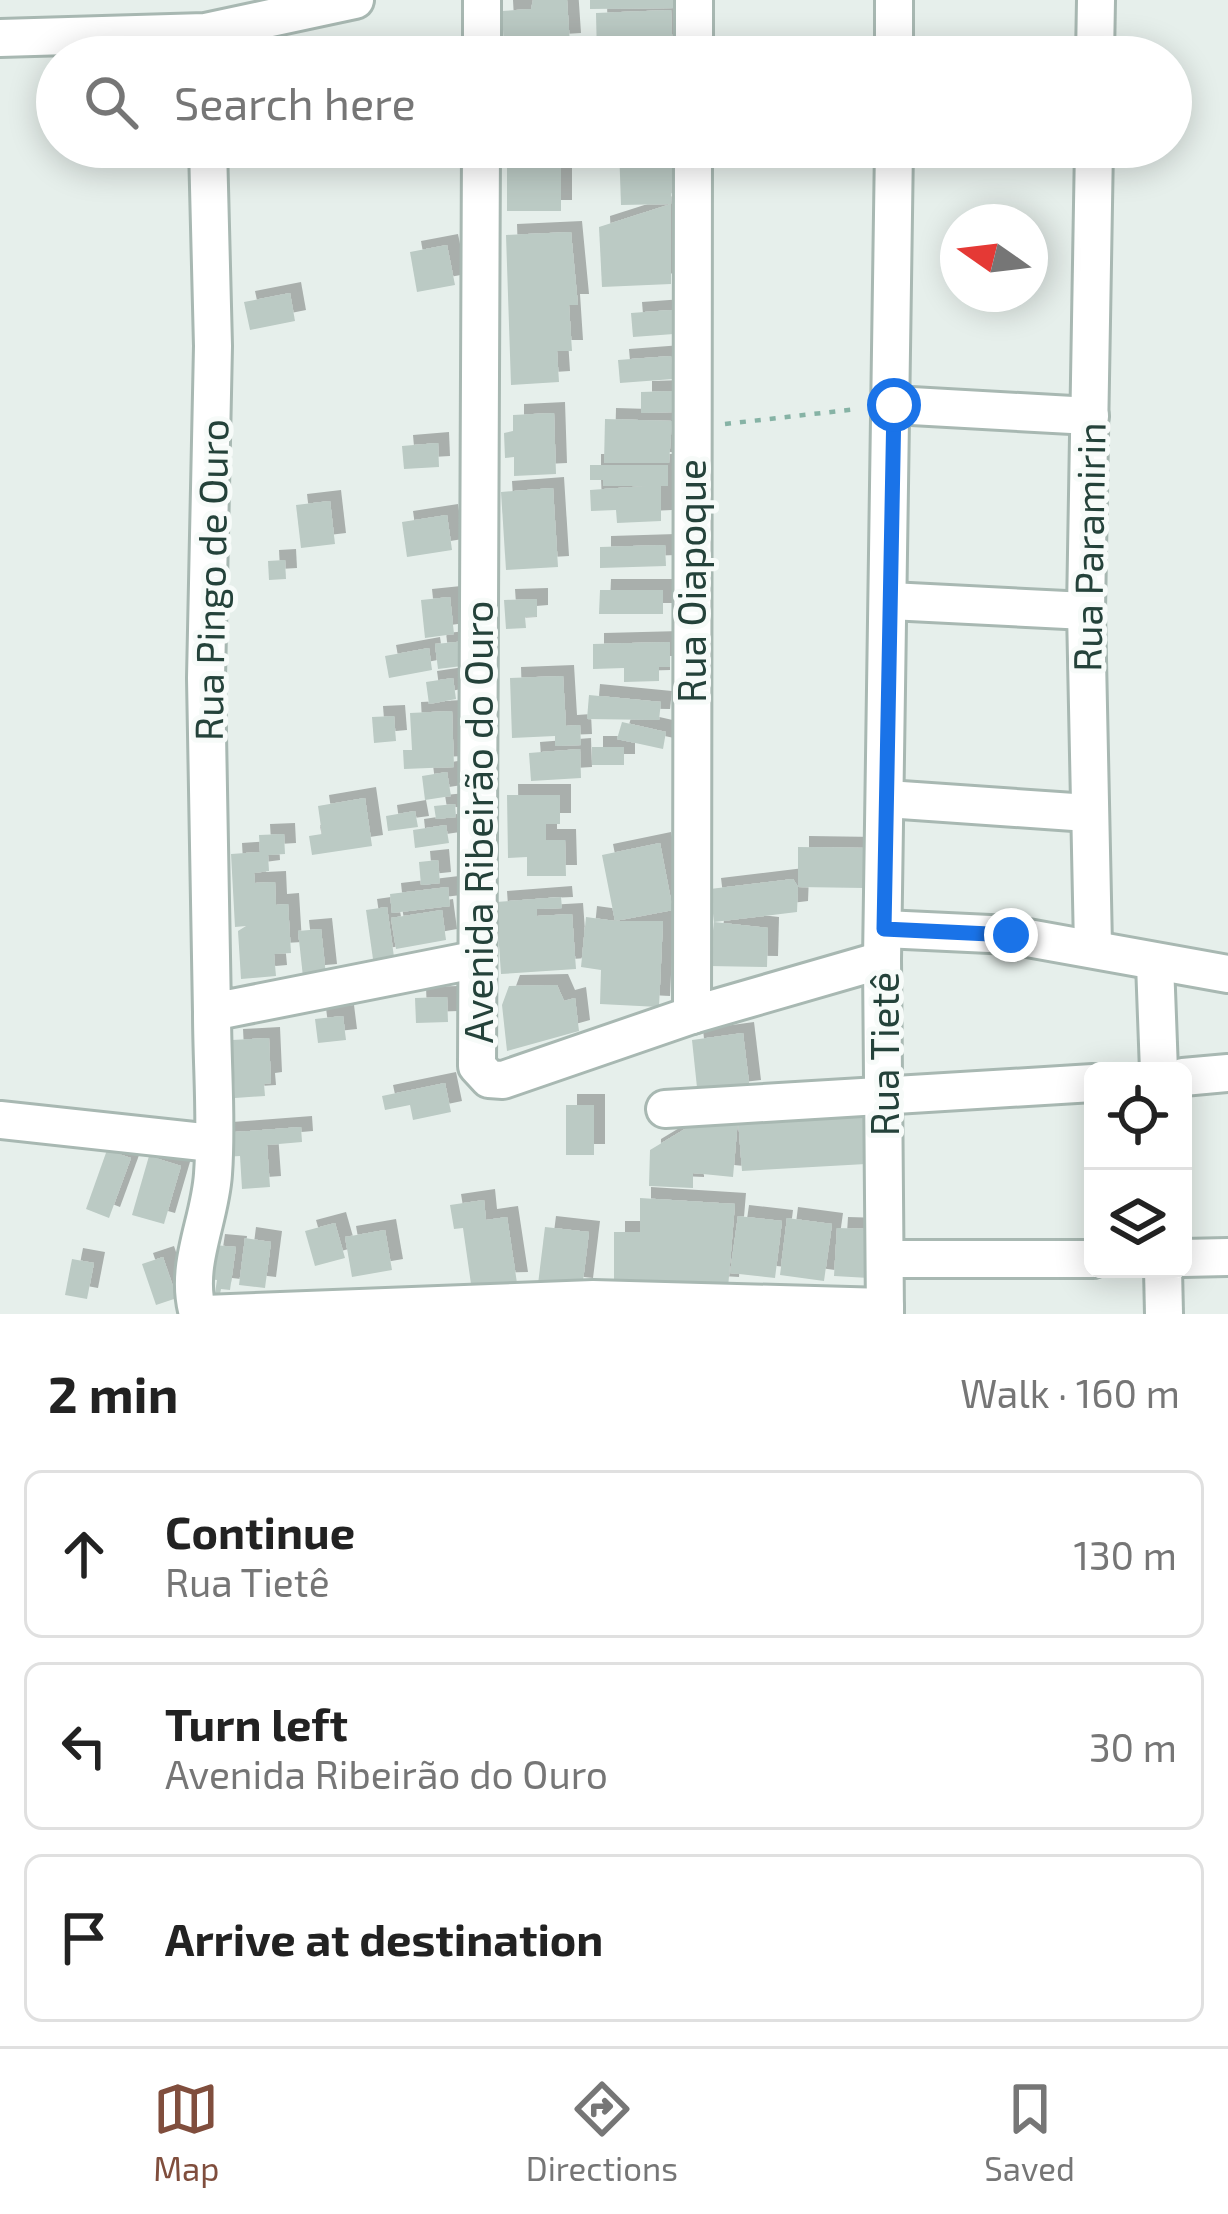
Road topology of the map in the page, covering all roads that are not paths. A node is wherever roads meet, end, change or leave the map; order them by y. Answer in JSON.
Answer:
{"nodes":[{"id":1,"x":355,"y":0,"type":"edge"},
{"id":2,"x":482,"y":0,"type":"edge"},
{"id":3,"x":694,"y":0,"type":"edge"},
{"id":4,"x":894,"y":0,"type":"edge"},
{"id":5,"x":1096,"y":0,"type":"edge"},
{"id":6,"x":236,"y":36,"type":"edge"},
{"id":7,"x":482,"y":36,"type":"edge"},
{"id":8,"x":694,"y":36,"type":"edge"},
{"id":9,"x":894,"y":36,"type":"edge"},
{"id":10,"x":1096,"y":36,"type":"edge"},
{"id":11,"x":0,"y":38,"type":"edge"},
{"id":12,"x":36,"y":39,"type":"edge"},
{"id":13,"x":209,"y":168,"type":"edge"},
{"id":14,"x":481,"y":168,"type":"edge"},
{"id":15,"x":693,"y":168,"type":"edge"},
{"id":16,"x":894,"y":168,"type":"edge"},
{"id":17,"x":1094,"y":168,"type":"edge"},
{"id":18,"x":894,"y":405,"type":"junction"},
{"id":19,"x":1090,"y":416,"type":"junction"},
{"id":20,"x":890,"y":601,"type":"junction"},
{"id":21,"x":1085,"y":611,"type":"junction"},
{"id":22,"x":887,"y":799,"type":"junction"},
{"id":23,"x":1088,"y":813,"type":"junction"},
{"id":24,"x":883,"y":944,"type":"junction"},
{"id":25,"x":1094,"y":946,"type":"junction"},
{"id":26,"x":474,"y":960,"type":"junction"},
{"id":27,"x":1155,"y":962,"type":"junction"},
{"id":28,"x":1228,"y":974,"type":"edge"},
{"id":29,"x":212,"y":1012,"type":"junction"},
{"id":30,"x":692,"y":1015,"type":"junction"},
{"id":31,"x":1159,"y":1062,"type":"edge"},
{"id":32,"x":1228,"y":1073,"type":"edge"},
{"id":33,"x":1192,"y":1076,"type":"edge"},
{"id":34,"x":1084,"y":1082,"type":"edge"},
{"id":35,"x":881,"y":1093,"type":"junction"},
{"id":36,"x":665,"y":1109,"type":"dead end"},
{"id":37,"x":0,"y":1120,"type":"edge"},
{"id":38,"x":212,"y":1142,"type":"junction"},
{"id":39,"x":1228,"y":1257,"type":"edge"},
{"id":40,"x":1192,"y":1258,"type":"edge"},
{"id":41,"x":886,"y":1259,"type":"junction"},
{"id":42,"x":1084,"y":1259,"type":"edge"},
{"id":43,"x":1163,"y":1278,"type":"edge"},
{"id":44,"x":885,"y":1311,"type":"edge"},
{"id":45,"x":201,"y":1314,"type":"edge"},
{"id":46,"x":1164,"y":1314,"type":"edge"}],
"edges":[{"from":1,"to":6,"type":"street"},
{"from":2,"to":7,"type":"street"},
{"from":3,"to":8,"type":"street"},
{"from":4,"to":9,"type":"street"},
{"from":5,"to":10,"type":"street"},
{"from":11,"to":12,"type":"street"},
{"from":13,"to":29,"type":"street","name":"Rua Pingo de Ouro"},
{"from":14,"to":26,"type":"street","name":"Avenida Ribeirão do Ouro"},
{"from":15,"to":30,"type":"street","name":"Rua Oiapoque"},
{"from":16,"to":18,"type":"street","name":"Rua Tietê"},
{"from":17,"to":19,"type":"street","name":"Rua Paramirin"},
{"from":18,"to":19,"type":"street"},
{"from":18,"to":20,"type":"street","name":"Rua Tietê"},
{"from":19,"to":21,"type":"street","name":"Rua Paramirin"},
{"from":20,"to":21,"type":"street"},
{"from":20,"to":22,"type":"street","name":"Rua Tietê"},
{"from":21,"to":23,"type":"street","name":"Rua Paramirin"},
{"from":22,"to":23,"type":"street"},
{"from":22,"to":24,"type":"street","name":"Rua Tietê"},
{"from":23,"to":25,"type":"street","name":"Rua Paramirin"},
{"from":24,"to":25,"type":"street","name":"Avenida Ribeirão do Ouro"},
{"from":24,"to":30,"type":"street","name":"Avenida Ribeirão do Ouro"},
{"from":24,"to":35,"type":"street","name":"Rua Tietê"},
{"from":25,"to":27,"type":"street","name":"Avenida Ribeirão do Ouro"},
{"from":26,"to":29,"type":"street"},
{"from":26,"to":30,"type":"street","name":"Avenida Ribeirão do Ouro"},
{"from":27,"to":28,"type":"street","name":"Avenida Ribeirão do Ouro"},
{"from":27,"to":31,"type":"street"},
{"from":29,"to":38,"type":"street","name":"Rua Pingo de Ouro"},
{"from":32,"to":33,"type":"street"},
{"from":34,"to":35,"type":"street"},
{"from":35,"to":36,"type":"street"},
{"from":35,"to":41,"type":"street","name":"Rua Tietê"},
{"from":37,"to":38,"type":"street"},
{"from":38,"to":45,"type":"street","name":"Rua Pingo de Ouro"},
{"from":39,"to":40,"type":"street"},
{"from":41,"to":42,"type":"street"},
{"from":41,"to":44,"type":"street","name":"Rua Tietê"},
{"from":43,"to":46,"type":"street"},
{"from":44,"to":45,"type":"street"}]}
